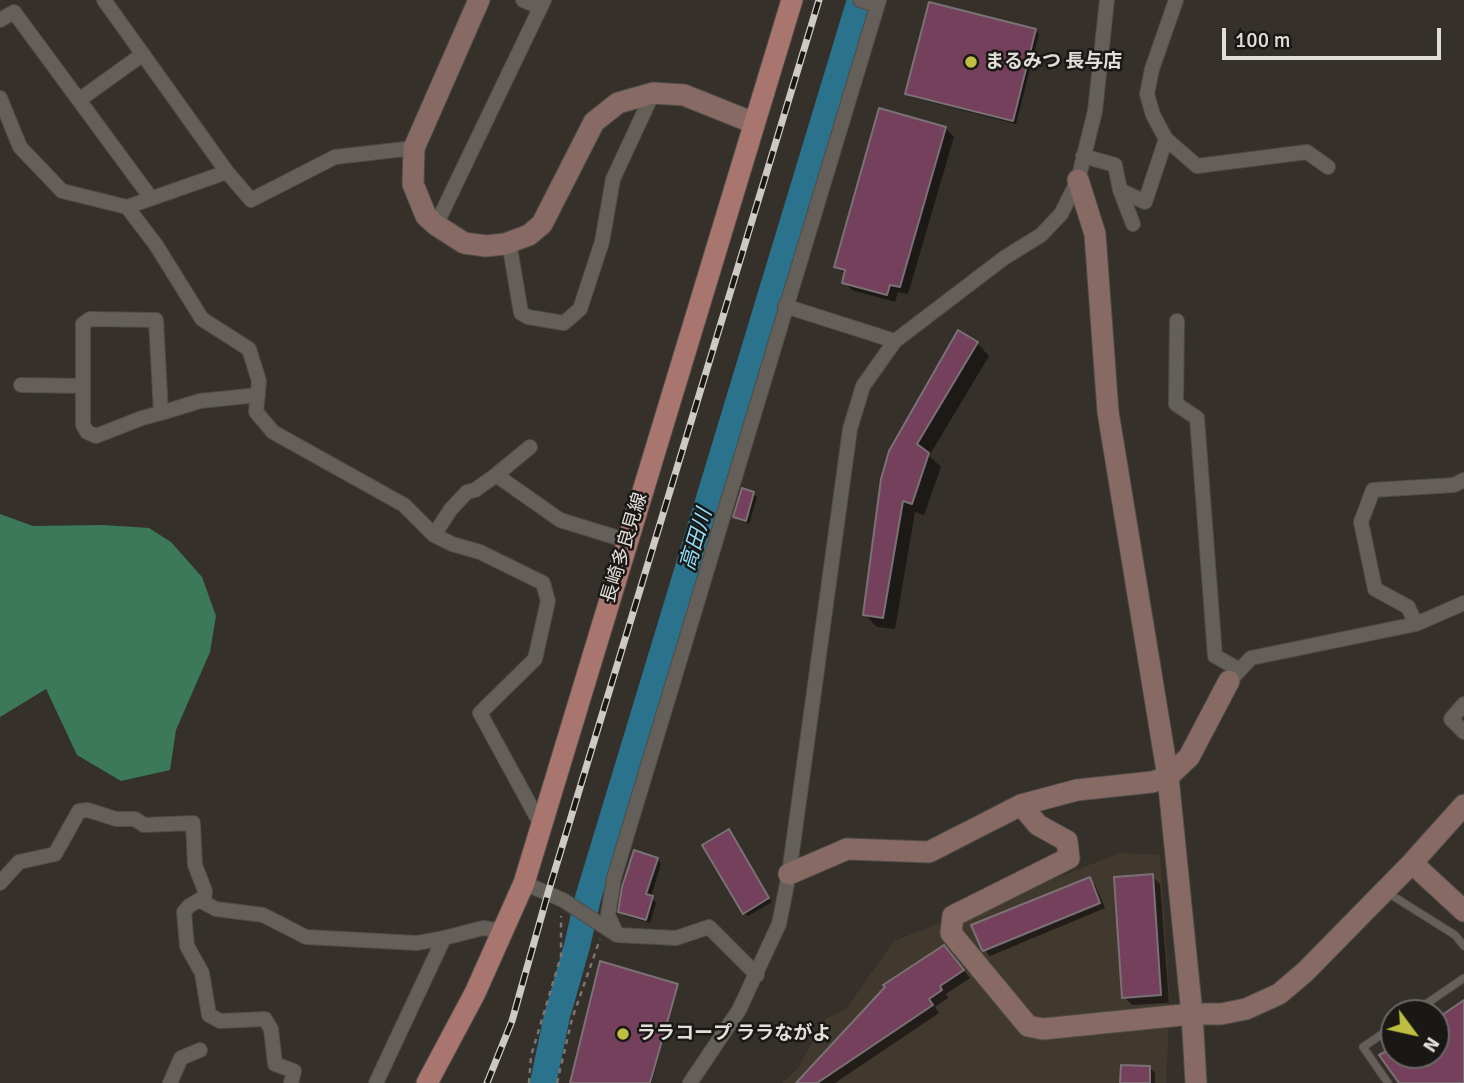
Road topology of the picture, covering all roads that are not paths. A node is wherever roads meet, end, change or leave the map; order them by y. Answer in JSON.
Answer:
{"nodes":[{"id":1,"x":104,"y":0,"type":"edge"},
{"id":2,"x":480,"y":0,"type":"edge"},
{"id":3,"x":523,"y":0,"type":"edge"},
{"id":4,"x":792,"y":0,"type":"edge"},
{"id":5,"x":860,"y":0,"type":"edge"},
{"id":6,"x":1107,"y":0,"type":"edge"},
{"id":7,"x":1177,"y":0,"type":"edge"},
{"id":8,"x":878,"y":2,"type":"edge"},
{"id":9,"x":542,"y":4,"type":"edge"},
{"id":10,"x":0,"y":20,"type":"edge"},
{"id":11,"x":143,"y":54,"type":"junction"},
{"id":12,"x":653,"y":93,"type":"junction"},
{"id":13,"x":0,"y":98,"type":"edge"},
{"id":14,"x":79,"y":100,"type":"junction"},
{"id":15,"x":754,"y":123,"type":"junction"},
{"id":16,"x":1166,"y":139,"type":"junction"},
{"id":17,"x":414,"y":148,"type":"junction"},
{"id":18,"x":1083,"y":156,"type":"junction"},
{"id":19,"x":1328,"y":167,"type":"dead end"},
{"id":20,"x":228,"y":172,"type":"junction"},
{"id":21,"x":1078,"y":180,"type":"junction"},
{"id":22,"x":1120,"y":190,"type":"junction"},
{"id":23,"x":151,"y":198,"type":"junction"},
{"id":24,"x":127,"y":207,"type":"junction"},
{"id":25,"x":1133,"y":225,"type":"dead end"},
{"id":26,"x":436,"y":226,"type":"junction"},
{"id":27,"x":509,"y":242,"type":"junction"},
{"id":28,"x":785,"y":306,"type":"junction"},
{"id":29,"x":1177,"y":321,"type":"dead end"},
{"id":30,"x":895,"y":341,"type":"junction"},
{"id":31,"x":21,"y":385,"type":"dead end"},
{"id":32,"x":83,"y":386,"type":"junction"},
{"id":33,"x":258,"y":395,"type":"junction"},
{"id":34,"x":160,"y":413,"type":"junction"},
{"id":35,"x":530,"y":447,"type":"dead end"},
{"id":36,"x":496,"y":475,"type":"junction"},
{"id":37,"x":1464,"y":480,"type":"edge"},
{"id":38,"x":434,"y":535,"type":"junction"},
{"id":39,"x":628,"y":541,"type":"junction"},
{"id":40,"x":1464,"y":603,"type":"edge"},
{"id":41,"x":1416,"y":624,"type":"junction"},
{"id":42,"x":1235,"y":676,"type":"junction"},
{"id":43,"x":1464,"y":704,"type":"edge"},
{"id":44,"x":1464,"y":732,"type":"edge"},
{"id":45,"x":1168,"y":777,"type":"junction"},
{"id":46,"x":1464,"y":804,"type":"edge"},
{"id":47,"x":1021,"y":806,"type":"junction"},
{"id":48,"x":541,"y":825,"type":"junction"},
{"id":49,"x":1412,"y":863,"type":"junction"},
{"id":50,"x":789,"y":874,"type":"junction"},
{"id":51,"x":0,"y":883,"type":"edge"},
{"id":52,"x":524,"y":883,"type":"junction"},
{"id":53,"x":1385,"y":891,"type":"junction"},
{"id":54,"x":204,"y":902,"type":"junction"},
{"id":55,"x":1464,"y":912,"type":"edge"},
{"id":56,"x":503,"y":931,"type":"junction"},
{"id":57,"x":611,"y":932,"type":"junction"},
{"id":58,"x":444,"y":938,"type":"junction"},
{"id":59,"x":1464,"y":946,"type":"edge"},
{"id":60,"x":757,"y":975,"type":"junction"},
{"id":61,"x":1464,"y":978,"type":"edge"},
{"id":62,"x":1433,"y":999,"type":"edge"},
{"id":63,"x":1192,"y":1014,"type":"junction"},
{"id":64,"x":1380,"y":1035,"type":"edge"},
{"id":65,"x":200,"y":1050,"type":"dead end"},
{"id":66,"x":170,"y":1083,"type":"edge"},
{"id":67,"x":291,"y":1083,"type":"edge"},
{"id":68,"x":376,"y":1083,"type":"edge"},
{"id":69,"x":426,"y":1083,"type":"edge"},
{"id":70,"x":690,"y":1083,"type":"edge"},
{"id":71,"x":1196,"y":1083,"type":"edge"},
{"id":72,"x":1388,"y":1083,"type":"edge"}],
"edges":[{"from":1,"to":11,"type":"street"},
{"from":2,"to":17,"type":"street"},
{"from":3,"to":9,"type":"street"},
{"from":4,"to":15,"type":"main road","name":"長崎多良見線"},
{"from":5,"to":8,"type":"street"},
{"from":6,"to":18,"type":"street"},
{"from":7,"to":16,"type":"street"},
{"from":8,"to":28,"type":"street"},
{"from":9,"to":26,"type":"street"},
{"from":10,"to":14,"type":"street"},
{"from":11,"to":14,"type":"street"},
{"from":11,"to":20,"type":"street"},
{"from":12,"to":15,"type":"street"},
{"from":12,"to":27,"type":"street"},
{"from":12,"to":27,"type":"street"},
{"from":13,"to":24,"type":"street"},
{"from":14,"to":23,"type":"street"},
{"from":15,"to":39,"type":"main road","name":"長崎多良見線"},
{"from":16,"to":19,"type":"street"},
{"from":16,"to":22,"type":"street"},
{"from":17,"to":20,"type":"street"},
{"from":17,"to":26,"type":"street"},
{"from":18,"to":21,"type":"street"},
{"from":18,"to":22,"type":"street"},
{"from":20,"to":23,"type":"street"},
{"from":21,"to":30,"type":"street"},
{"from":21,"to":45,"type":"street"},
{"from":22,"to":25,"type":"street"},
{"from":23,"to":24,"type":"street"},
{"from":24,"to":33,"type":"street"},
{"from":26,"to":27,"type":"street"},
{"from":28,"to":30,"type":"street"},
{"from":28,"to":57,"type":"street"},
{"from":29,"to":42,"type":"street"},
{"from":30,"to":50,"type":"street"},
{"from":31,"to":32,"type":"street"},
{"from":32,"to":34,"type":"street"},
{"from":32,"to":34,"type":"street"},
{"from":33,"to":34,"type":"street"},
{"from":33,"to":38,"type":"street"},
{"from":35,"to":36,"type":"street"},
{"from":36,"to":38,"type":"street"},
{"from":36,"to":39,"type":"street"},
{"from":37,"to":41,"type":"street"},
{"from":38,"to":48,"type":"street"},
{"from":39,"to":48,"type":"main road","name":"長崎多良見線"},
{"from":40,"to":41,"type":"street"},
{"from":41,"to":42,"type":"street"},
{"from":42,"to":45,"type":"street"},
{"from":43,"to":44,"type":"street"},
{"from":45,"to":47,"type":"street"},
{"from":45,"to":63,"type":"street"},
{"from":46,"to":49,"type":"street"},
{"from":47,"to":50,"type":"street"},
{"from":47,"to":63,"type":"street"},
{"from":48,"to":52,"type":"main road","name":"長崎多良見線"},
{"from":49,"to":53,"type":"street"},
{"from":49,"to":55,"type":"street"},
{"from":50,"to":60,"type":"street"},
{"from":51,"to":54,"type":"street"},
{"from":52,"to":56,"type":"main road","name":"長崎多良見線"},
{"from":52,"to":57,"type":"street"},
{"from":53,"to":59,"type":"lane"},
{"from":53,"to":63,"type":"street"},
{"from":54,"to":58,"type":"street"},
{"from":54,"to":67,"type":"street"},
{"from":56,"to":58,"type":"street"},
{"from":56,"to":69,"type":"main road","name":"長崎多良見線"},
{"from":57,"to":60,"type":"street"},
{"from":58,"to":68,"type":"street"},
{"from":60,"to":70,"type":"street"},
{"from":61,"to":62,"type":"lane"},
{"from":63,"to":71,"type":"street"},
{"from":64,"to":72,"type":"lane"},
{"from":65,"to":66,"type":"street"}]}
